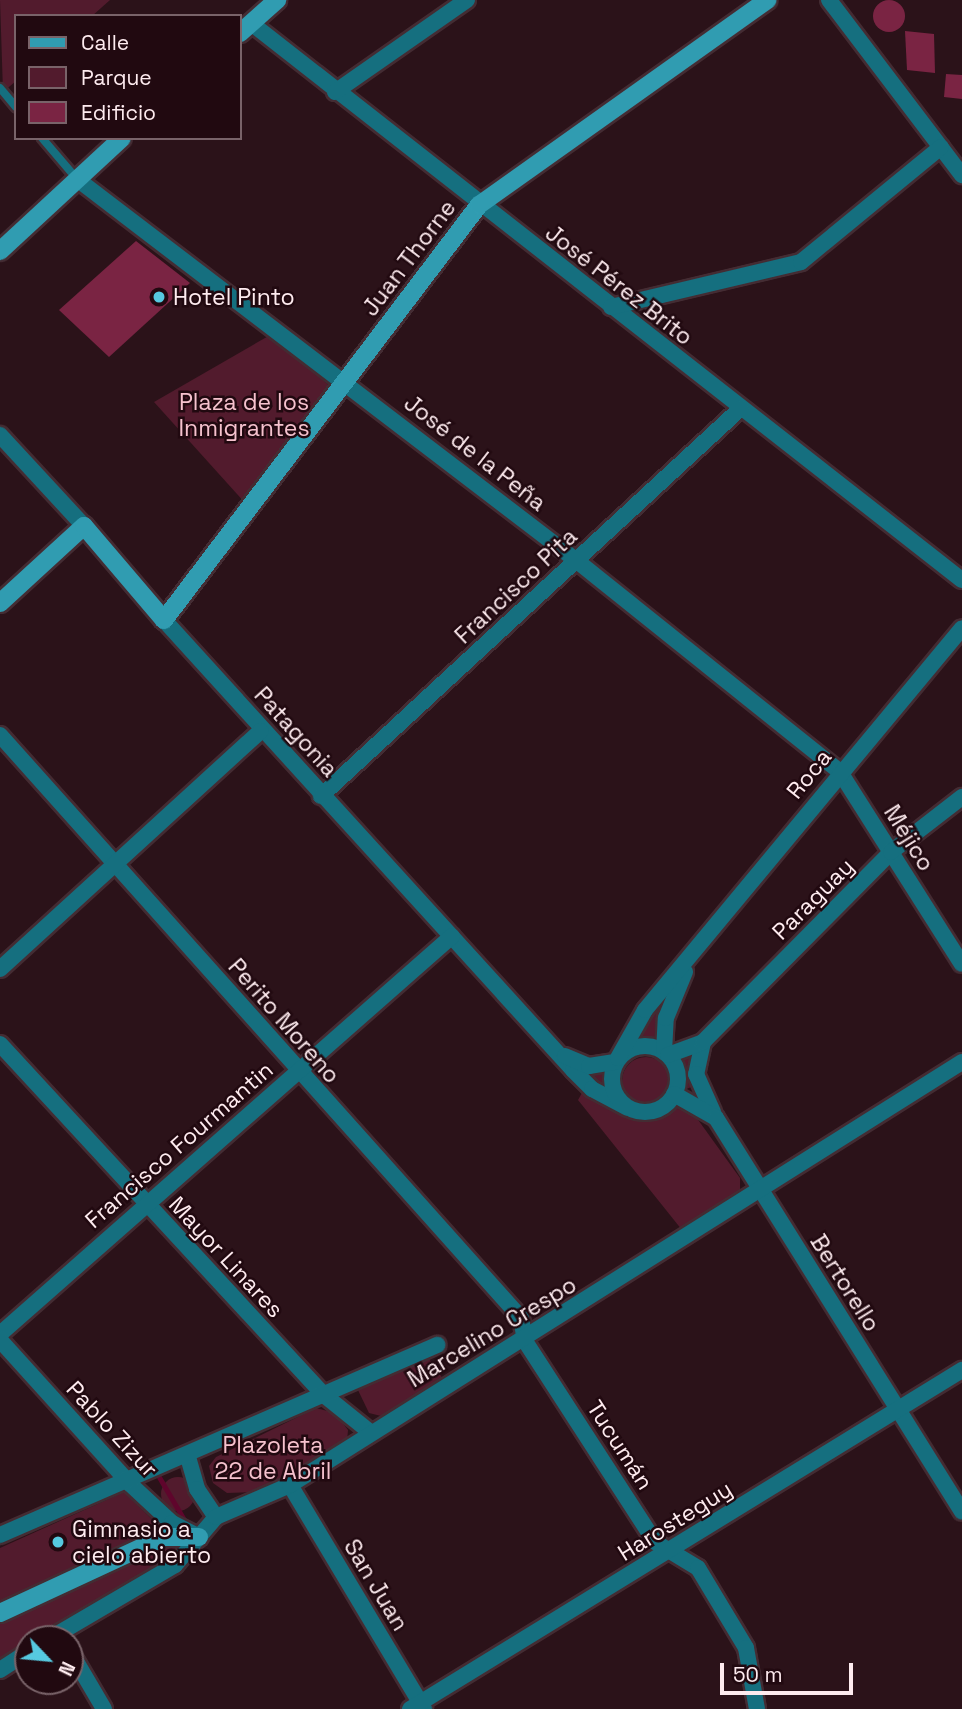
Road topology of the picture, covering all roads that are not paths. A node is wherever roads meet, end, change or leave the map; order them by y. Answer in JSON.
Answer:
{"nodes":[{"id":1,"x":277,"y":0,"type":"edge"},
{"id":2,"x":467,"y":0,"type":"edge"},
{"id":3,"x":767,"y":0,"type":"edge"},
{"id":4,"x":830,"y":0,"type":"edge"},
{"id":5,"x":245,"y":28,"type":"edge"},
{"id":6,"x":0,"y":88,"type":"edge"},
{"id":7,"x":335,"y":92,"type":"junction"},
{"id":8,"x":14,"y":105,"type":"edge"},
{"id":9,"x":44,"y":140,"type":"edge"},
{"id":10,"x":120,"y":140,"type":"edge"},
{"id":11,"x":941,"y":147,"type":"junction"},
{"id":12,"x":962,"y":175,"type":"edge"},
{"id":13,"x":76,"y":179,"type":"junction"},
{"id":14,"x":479,"y":205,"type":"junction"},
{"id":15,"x":0,"y":251,"type":"edge"},
{"id":16,"x":611,"y":307,"type":"junction"},
{"id":17,"x":347,"y":383,"type":"junction"},
{"id":18,"x":741,"y":408,"type":"junction"},
{"id":19,"x":0,"y":435,"type":"edge"},
{"id":20,"x":84,"y":526,"type":"junction"},
{"id":21,"x":577,"y":561,"type":"junction"},
{"id":22,"x":962,"y":580,"type":"edge"},
{"id":23,"x":0,"y":604,"type":"edge"},
{"id":24,"x":164,"y":620,"type":"junction"},
{"id":25,"x":962,"y":628,"type":"edge"},
{"id":26,"x":261,"y":731,"type":"junction"},
{"id":27,"x":0,"y":735,"type":"edge"},
{"id":28,"x":840,"y":772,"type":"junction"},
{"id":29,"x":321,"y":796,"type":"junction"},
{"id":30,"x":962,"y":797,"type":"edge"},
{"id":31,"x":891,"y":852,"type":"junction"},
{"id":32,"x":116,"y":863,"type":"junction"},
{"id":33,"x":452,"y":936,"type":"junction"},
{"id":34,"x":695,"y":951,"type":"junction"},
{"id":35,"x":962,"y":964,"type":"edge"},
{"id":36,"x":0,"y":969,"type":"edge"},
{"id":37,"x":702,"y":1042,"type":"junction"},
{"id":38,"x":0,"y":1044,"type":"edge"},
{"id":39,"x":666,"y":1053,"type":"junction"},
{"id":40,"x":563,"y":1055,"type":"junction"},
{"id":41,"x":617,"y":1060,"type":"junction"},
{"id":42,"x":962,"y":1062,"type":"edge"},
{"id":43,"x":298,"y":1072,"type":"junction"},
{"id":44,"x":674,"y":1094,"type":"junction"},
{"id":45,"x":627,"y":1108,"type":"junction"},
{"id":46,"x":716,"y":1118,"type":"junction"},
{"id":47,"x":759,"y":1190,"type":"junction"},
{"id":48,"x":145,"y":1204,"type":"junction"},
{"id":49,"x":0,"y":1334,"type":"edge"},
{"id":50,"x":0,"y":1340,"type":"edge"},
{"id":51,"x":525,"y":1341,"type":"junction"},
{"id":52,"x":438,"y":1345,"type":"dead end"},
{"id":53,"x":962,"y":1370,"type":"edge"},
{"id":54,"x":324,"y":1395,"type":"junction"},
{"id":55,"x":897,"y":1409,"type":"junction"},
{"id":56,"x":370,"y":1432,"type":"junction"},
{"id":57,"x":188,"y":1457,"type":"junction"},
{"id":58,"x":129,"y":1483,"type":"junction"},
{"id":59,"x":290,"y":1485,"type":"junction"},
{"id":60,"x":962,"y":1512,"type":"edge"},
{"id":61,"x":216,"y":1517,"type":"junction"},
{"id":62,"x":0,"y":1535,"type":"edge"},
{"id":63,"x":199,"y":1537,"type":"junction"},
{"id":64,"x":668,"y":1553,"type":"junction"},
{"id":65,"x":0,"y":1613,"type":"edge"},
{"id":66,"x":77,"y":1625,"type":"edge"},
{"id":67,"x":84,"y":1675,"type":"edge"},
{"id":68,"x":418,"y":1707,"type":"edge"},
{"id":69,"x":104,"y":1709,"type":"edge"},
{"id":70,"x":757,"y":1709,"type":"edge"}],
"edges":[{"from":1,"to":5,"type":"street"},
{"from":2,"to":7,"type":"street"},
{"from":3,"to":14,"type":"street","name":"Juan Thorne"},
{"from":4,"to":11,"type":"street"},
{"from":5,"to":7,"type":"street","name":"José Pérez Brito"},
{"from":6,"to":8,"type":"lane"},
{"from":7,"to":14,"type":"street","name":"José Pérez Brito"},
{"from":9,"to":13,"type":"lane"},
{"from":10,"to":13,"type":"street"},
{"from":11,"to":12,"type":"street"},
{"from":11,"to":16,"type":"street"},
{"from":13,"to":15,"type":"street"},
{"from":13,"to":17,"type":"street","name":"José de la Peña"},
{"from":14,"to":16,"type":"street","name":"José Pérez Brito"},
{"from":14,"to":17,"type":"street","name":"Juan Thorne"},
{"from":16,"to":18,"type":"street","name":"José Pérez Brito"},
{"from":17,"to":21,"type":"street","name":"José de la Peña"},
{"from":17,"to":24,"type":"street","name":"Juan Thorne"},
{"from":18,"to":21,"type":"street","name":"Francisco Pita"},
{"from":18,"to":22,"type":"street","name":"José Pérez Brito"},
{"from":19,"to":20,"type":"street","name":"Patagonia"},
{"from":20,"to":23,"type":"street"},
{"from":20,"to":24,"type":"street","name":"Patagonia"},
{"from":21,"to":28,"type":"street","name":"José de la Peña"},
{"from":21,"to":29,"type":"street","name":"Francisco Pita"},
{"from":24,"to":26,"type":"street","name":"Patagonia"},
{"from":25,"to":28,"type":"street","name":"Roca"},
{"from":26,"to":29,"type":"street","name":"Patagonia"},
{"from":26,"to":32,"type":"street"},
{"from":27,"to":32,"type":"street","name":"Perito Moreno"},
{"from":28,"to":31,"type":"street","name":"Méjico"},
{"from":28,"to":34,"type":"street","name":"Roca"},
{"from":29,"to":33,"type":"street","name":"Patagonia"},
{"from":30,"to":31,"type":"street","name":"Paraguay"},
{"from":31,"to":35,"type":"street","name":"Méjico"},
{"from":31,"to":37,"type":"street","name":"Paraguay"},
{"from":32,"to":36,"type":"street"},
{"from":32,"to":43,"type":"street","name":"Perito Moreno"},
{"from":33,"to":40,"type":"street","name":"Patagonia"},
{"from":33,"to":43,"type":"street","name":"Francisco Fourmantin"},
{"from":34,"to":39,"type":"street"},
{"from":34,"to":41,"type":"street"},
{"from":37,"to":39,"type":"street","name":"Paraguay"},
{"from":37,"to":46,"type":"street"},
{"from":38,"to":48,"type":"street","name":"Mayor Linares"},
{"from":39,"to":41,"type":"street"},
{"from":39,"to":44,"type":"street"},
{"from":40,"to":41,"type":"street"},
{"from":40,"to":45,"type":"street","name":"Patagonia"},
{"from":41,"to":45,"type":"street"},
{"from":42,"to":47,"type":"street","name":"Marcelino Crespo"},
{"from":43,"to":48,"type":"street","name":"Francisco Fourmantin"},
{"from":43,"to":51,"type":"street","name":"Perito Moreno"},
{"from":44,"to":45,"type":"street"},
{"from":44,"to":46,"type":"street","name":"Bertorello"},
{"from":46,"to":47,"type":"street","name":"Bertorello"},
{"from":47,"to":51,"type":"street","name":"Marcelino Crespo"},
{"from":47,"to":55,"type":"street","name":"Bertorello"},
{"from":48,"to":49,"type":"street","name":"Francisco Fourmantin"},
{"from":48,"to":54,"type":"street","name":"Mayor Linares"},
{"from":50,"to":58,"type":"street","name":"Pablo Zizur"},
{"from":51,"to":56,"type":"street","name":"Marcelino Crespo"},
{"from":51,"to":64,"type":"street","name":"Tucumán"},
{"from":52,"to":54,"type":"street","name":"Marcelino Crespo"},
{"from":53,"to":55,"type":"street","name":"Harosteguy"},
{"from":54,"to":56,"type":"street","name":"Mayor Linares"},
{"from":54,"to":57,"type":"street","name":"Marcelino Crespo"},
{"from":55,"to":60,"type":"street","name":"Bertorello"},
{"from":55,"to":64,"type":"street","name":"Harosteguy"},
{"from":56,"to":59,"type":"street","name":"Marcelino Crespo"},
{"from":57,"to":58,"type":"street","name":"Marcelino Crespo"},
{"from":57,"to":61,"type":"street","name":"Pablo Zizur"},
{"from":58,"to":62,"type":"street","name":"Marcelino Crespo"},
{"from":58,"to":63,"type":"street","name":"Pablo Zizur"},
{"from":59,"to":61,"type":"street","name":"Marcelino Crespo"},
{"from":59,"to":68,"type":"street","name":"San Juan"},
{"from":61,"to":63,"type":"street","name":"Marcelino Crespo"},
{"from":63,"to":65,"type":"street"},
{"from":63,"to":66,"type":"street","name":"Marcelino Crespo"},
{"from":64,"to":68,"type":"street","name":"Harosteguy"},
{"from":64,"to":70,"type":"street","name":"Tucumán"},
{"from":67,"to":69,"type":"street"}]}
